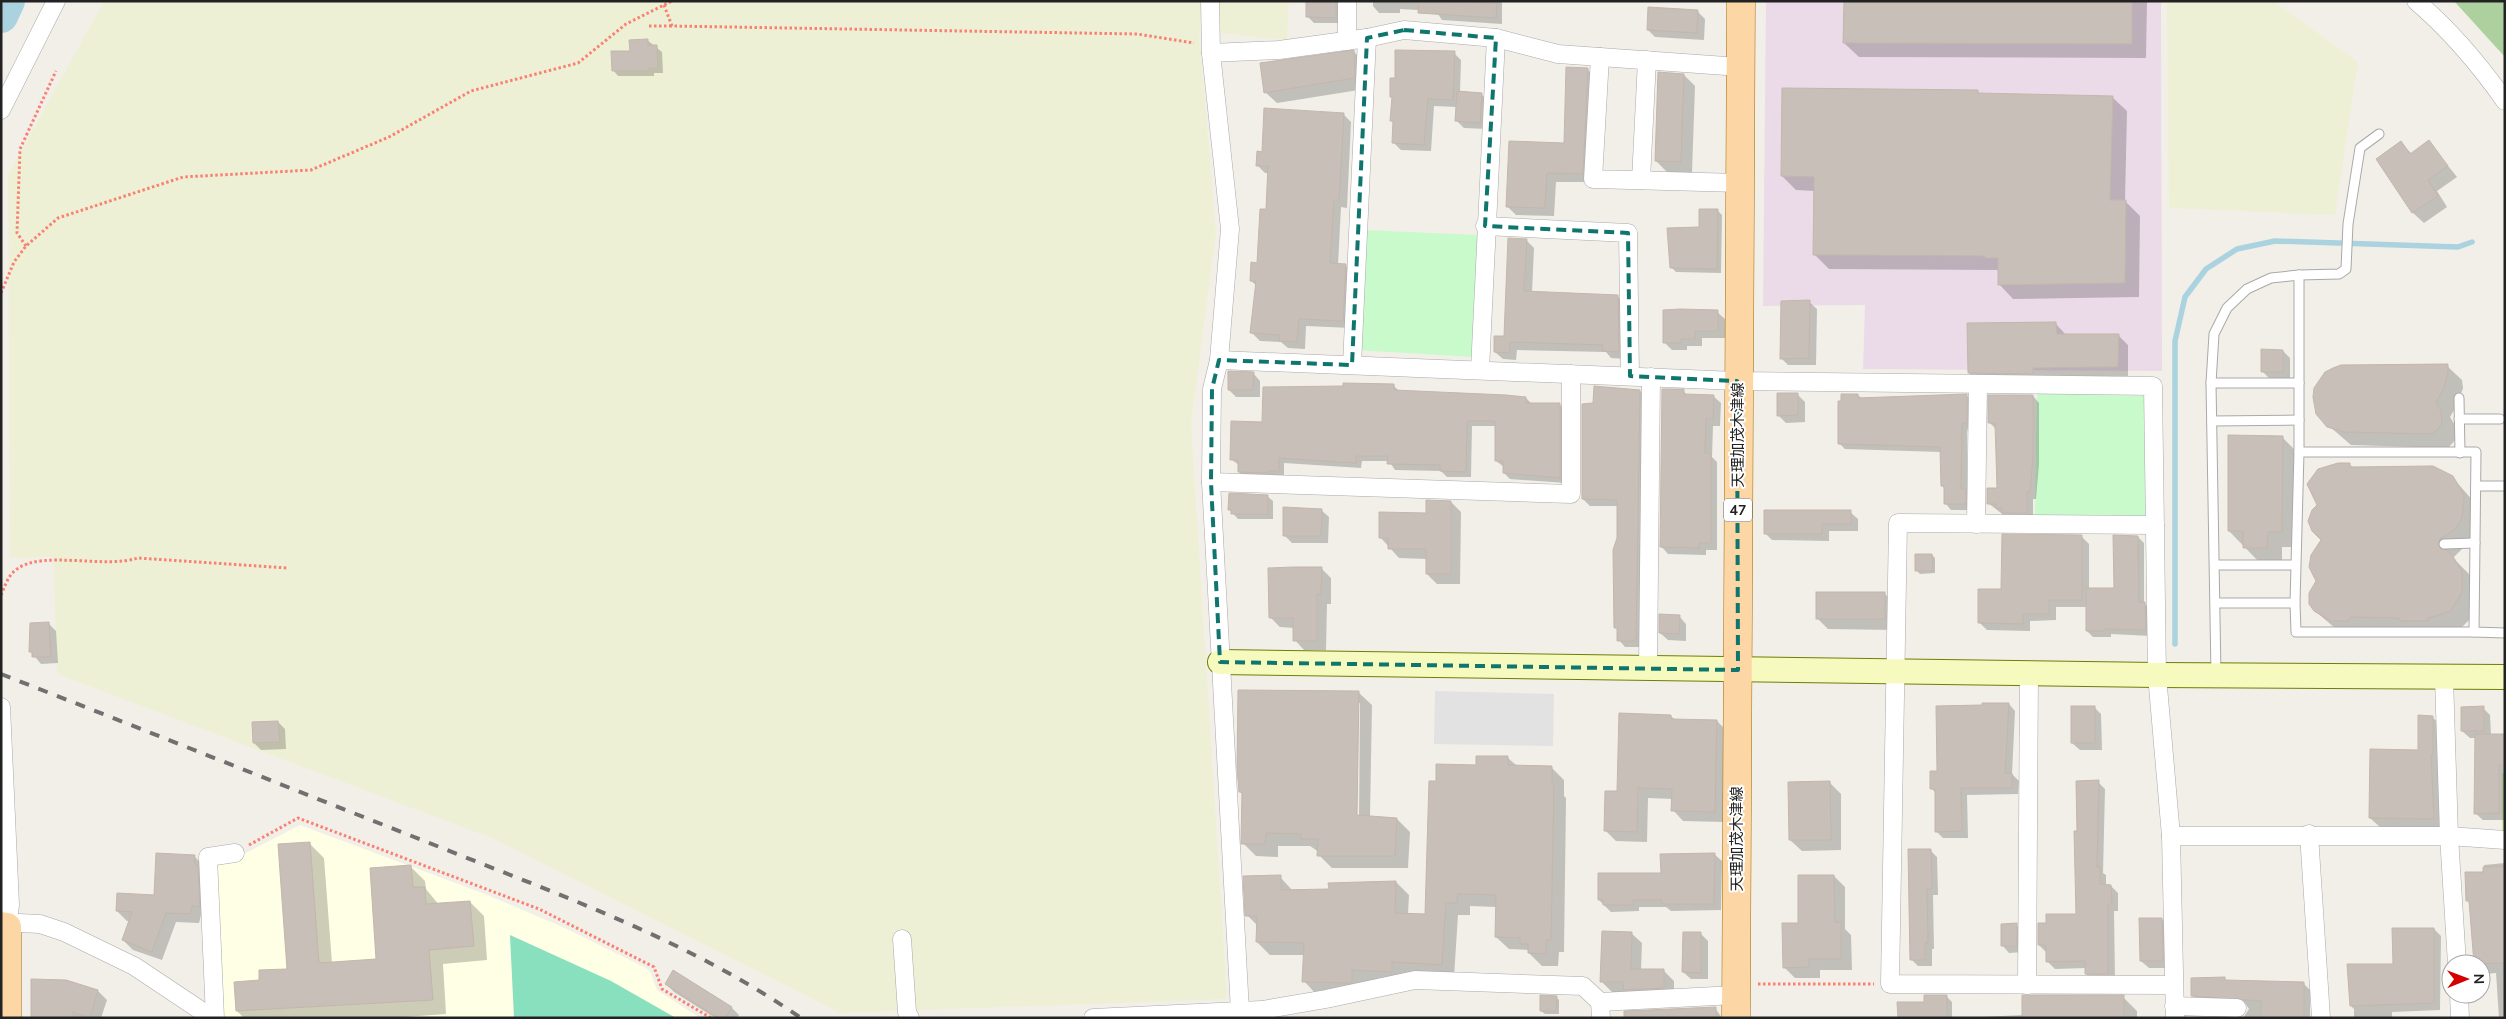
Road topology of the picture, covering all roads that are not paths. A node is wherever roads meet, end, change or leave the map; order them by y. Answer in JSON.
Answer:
{"nodes":[{"id":1,"x":56,"y":1,"type":"edge"},
{"id":2,"x":1210,"y":1,"type":"edge"},
{"id":3,"x":1347,"y":1,"type":"edge"},
{"id":4,"x":1741,"y":1,"type":"edge"},
{"id":5,"x":2416,"y":1,"type":"edge"},
{"id":6,"x":1367,"y":38,"type":"junction"},
{"id":7,"x":1496,"y":38,"type":"junction"},
{"id":8,"x":1347,"y":41,"type":"junction"},
{"id":9,"x":1210,"y":49,"type":"junction"},
{"id":10,"x":1600,"y":57,"type":"junction"},
{"id":11,"x":1647,"y":60,"type":"junction"},
{"id":12,"x":1740,"y":67,"type":"junction"},
{"id":13,"x":2505,"y":101,"type":"edge"},
{"id":14,"x":1,"y":110,"type":"edge"},
{"id":15,"x":2379,"y":134,"type":"dead end"},
{"id":16,"x":1641,"y":180,"type":"junction"},
{"id":17,"x":1739,"y":183,"type":"junction"},
{"id":18,"x":1485,"y":226,"type":"junction"},
{"id":19,"x":2299,"y":275,"type":"junction"},
{"id":20,"x":1219,"y":360,"type":"junction"},
{"id":21,"x":1352,"y":365,"type":"junction"},
{"id":22,"x":1480,"y":370,"type":"junction"},
{"id":23,"x":1571,"y":374,"type":"junction"},
{"id":24,"x":1630,"y":376,"type":"junction"},
{"id":25,"x":1651,"y":377,"type":"junction"},
{"id":26,"x":1737,"y":381,"type":"junction"},
{"id":27,"x":2299,"y":382,"type":"junction"},
{"id":28,"x":2211,"y":383,"type":"junction"},
{"id":29,"x":1978,"y":384,"type":"junction"},
{"id":30,"x":2459,"y":398,"type":"dead end"},
{"id":31,"x":2460,"y":419,"type":"junction"},
{"id":32,"x":2500,"y":419,"type":"dead end"},
{"id":33,"x":2299,"y":420,"type":"junction"},
{"id":34,"x":2212,"y":421,"type":"junction"},
{"id":35,"x":2298,"y":452,"type":"junction"},
{"id":36,"x":2460,"y":453,"type":"junction"},
{"id":37,"x":1211,"y":482,"type":"junction"},
{"id":38,"x":2476,"y":486,"type":"junction"},
{"id":39,"x":2505,"y":486,"type":"edge"},
{"id":40,"x":1976,"y":524,"type":"junction"},
{"id":41,"x":2155,"y":525,"type":"junction"},
{"id":42,"x":2476,"y":543,"type":"junction"},
{"id":43,"x":2444,"y":544,"type":"dead end"},
{"id":44,"x":2216,"y":565,"type":"junction"},
{"id":45,"x":2295,"y":565,"type":"junction"},
{"id":46,"x":2295,"y":603,"type":"junction"},
{"id":47,"x":2216,"y":604,"type":"junction"},
{"id":48,"x":2474,"y":632,"type":"junction"},
{"id":49,"x":2505,"y":633,"type":"edge"},
{"id":50,"x":1220,"y":662,"type":"junction"},
{"id":51,"x":1648,"y":668,"type":"junction"},
{"id":52,"x":1738,"y":670,"type":"junction"},
{"id":53,"x":1896,"y":671,"type":"junction"},
{"id":54,"x":2028,"y":672,"type":"junction"},
{"id":55,"x":2157,"y":675,"type":"junction"},
{"id":56,"x":2216,"y":676,"type":"junction"},
{"id":57,"x":2444,"y":677,"type":"junction"},
{"id":58,"x":2505,"y":677,"type":"edge"},
{"id":59,"x":1,"y":707,"type":"edge"},
{"id":60,"x":2309,"y":834,"type":"junction"},
{"id":61,"x":2171,"y":836,"type":"junction"},
{"id":62,"x":2449,"y":836,"type":"junction"},
{"id":63,"x":2505,"y":840,"type":"edge"},
{"id":64,"x":235,"y":853,"type":"road end"},
{"id":65,"x":4,"y":927,"type":"edge"},
{"id":66,"x":902,"y":939,"type":"dead end"},
{"id":67,"x":2456,"y":954,"type":"edge"},
{"id":68,"x":2027,"y":985,"type":"junction"},
{"id":69,"x":2173,"y":985,"type":"junction"},
{"id":70,"x":1736,"y":999,"type":"edge"},
{"id":71,"x":2459,"y":1004,"type":"edge"},
{"id":72,"x":2237,"y":1008,"type":"dead end"},
{"id":73,"x":1601,"y":1010,"type":"edge"},
{"id":74,"x":2174,"y":1012,"type":"edge"},
{"id":75,"x":1240,"y":1014,"type":"edge"},
{"id":76,"x":7,"y":1018,"type":"edge"},
{"id":77,"x":213,"y":1018,"type":"edge"},
{"id":78,"x":910,"y":1018,"type":"edge"},
{"id":79,"x":1093,"y":1018,"type":"edge"},
{"id":80,"x":2322,"y":1018,"type":"edge"},
{"id":81,"x":2460,"y":1018,"type":"edge"}],
"edges":[{"from":1,"to":14,"type":"street"},
{"from":2,"to":9,"type":"street"},
{"from":3,"to":8,"type":"street"},
{"from":4,"to":12,"type":"main road","name":"天理加茂木津線","number":"47"},
{"from":5,"to":13,"type":"street"},
{"from":6,"to":7,"type":"street"},
{"from":6,"to":8,"type":"street"},
{"from":6,"to":21,"type":"street"},
{"from":7,"to":10,"type":"street"},
{"from":7,"to":18,"type":"street"},
{"from":8,"to":9,"type":"street"},
{"from":9,"to":20,"type":"street"},
{"from":10,"to":11,"type":"street"},
{"from":10,"to":16,"type":"street"},
{"from":11,"to":12,"type":"street"},
{"from":11,"to":16,"type":"street"},
{"from":12,"to":17,"type":"main road","name":"天理加茂木津線","number":"47"},
{"from":15,"to":19,"type":"lane"},
{"from":16,"to":17,"type":"street"},
{"from":17,"to":26,"type":"main road","name":"天理加茂木津線","number":"47"},
{"from":18,"to":22,"type":"street"},
{"from":18,"to":24,"type":"street"},
{"from":19,"to":27,"type":"lane"},
{"from":19,"to":28,"type":"lane"},
{"from":20,"to":21,"type":"street"},
{"from":20,"to":37,"type":"street"},
{"from":21,"to":22,"type":"street"},
{"from":22,"to":23,"type":"street"},
{"from":23,"to":24,"type":"street"},
{"from":23,"to":37,"type":"street"},
{"from":24,"to":25,"type":"street"},
{"from":25,"to":26,"type":"street"},
{"from":25,"to":51,"type":"street"},
{"from":26,"to":29,"type":"street"},
{"from":26,"to":52,"type":"main road","name":"天理加茂木津線","number":"47"},
{"from":27,"to":28,"type":"lane"},
{"from":27,"to":33,"type":"lane"},
{"from":28,"to":34,"type":"lane"},
{"from":29,"to":40,"type":"street"},
{"from":29,"to":41,"type":"street"},
{"from":30,"to":31,"type":"lane"},
{"from":31,"to":32,"type":"lane"},
{"from":31,"to":36,"type":"lane"},
{"from":33,"to":34,"type":"lane"},
{"from":33,"to":35,"type":"lane"},
{"from":34,"to":44,"type":"lane"},
{"from":35,"to":36,"type":"lane"},
{"from":35,"to":45,"type":"lane"},
{"from":36,"to":38,"type":"lane"},
{"from":37,"to":50,"type":"street"},
{"from":38,"to":39,"type":"lane"},
{"from":38,"to":42,"type":"lane"},
{"from":40,"to":41,"type":"street"},
{"from":40,"to":53,"type":"street"},
{"from":41,"to":55,"type":"street"},
{"from":42,"to":43,"type":"lane"},
{"from":42,"to":48,"type":"lane"},
{"from":44,"to":45,"type":"lane"},
{"from":44,"to":47,"type":"lane"},
{"from":45,"to":46,"type":"lane"},
{"from":46,"to":47,"type":"lane"},
{"from":46,"to":48,"type":"lane"},
{"from":47,"to":56,"type":"lane"},
{"from":48,"to":49,"type":"lane"},
{"from":50,"to":51,"type":"street"},
{"from":50,"to":75,"type":"street"},
{"from":51,"to":52,"type":"street"},
{"from":52,"to":53,"type":"street"},
{"from":52,"to":70,"type":"main road","name":"天理加茂木津線","number":"47"},
{"from":53,"to":54,"type":"street"},
{"from":53,"to":68,"type":"street"},
{"from":54,"to":55,"type":"street"},
{"from":54,"to":68,"type":"street"},
{"from":55,"to":56,"type":"street"},
{"from":55,"to":61,"type":"street"},
{"from":56,"to":57,"type":"street"},
{"from":57,"to":58,"type":"street"},
{"from":57,"to":62,"type":"street"},
{"from":59,"to":65,"type":"street"},
{"from":60,"to":61,"type":"street"},
{"from":60,"to":62,"type":"street"},
{"from":60,"to":80,"type":"street"},
{"from":61,"to":69,"type":"street"},
{"from":62,"to":63,"type":"street"},
{"from":62,"to":67,"type":"street"},
{"from":64,"to":77,"type":"street"},
{"from":65,"to":76,"type":"main road"},
{"from":65,"to":77,"type":"street"},
{"from":66,"to":78,"type":"street"},
{"from":68,"to":69,"type":"street"},
{"from":69,"to":74,"type":"street"},
{"from":70,"to":73,"type":"street"},
{"from":71,"to":81,"type":"street"},
{"from":72,"to":74,"type":"street"},
{"from":73,"to":75,"type":"street"},
{"from":75,"to":79,"type":"street"}]}
